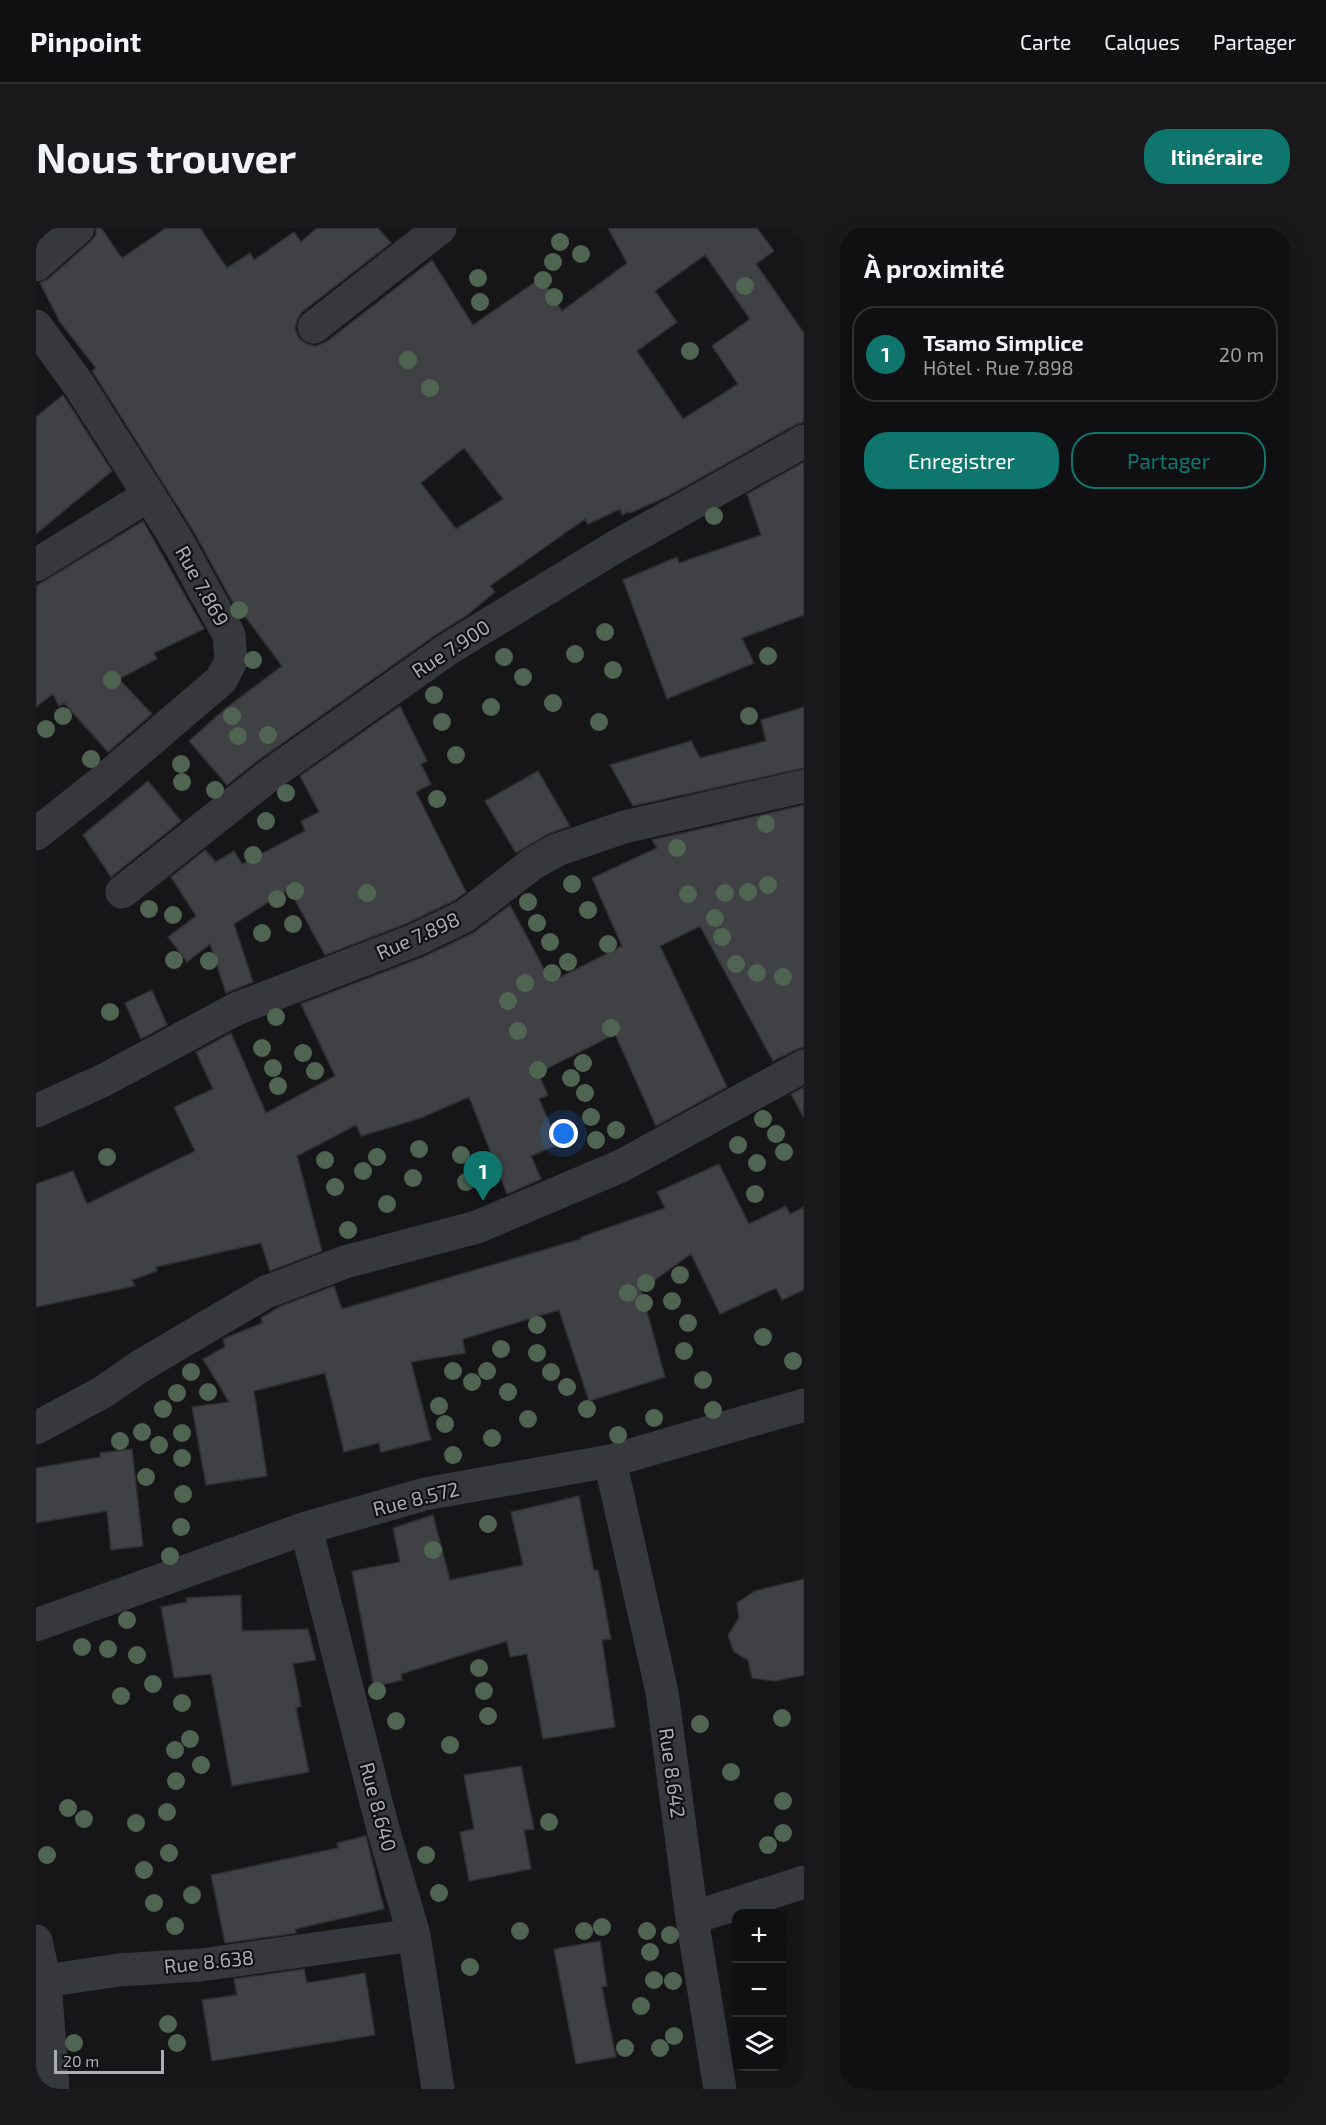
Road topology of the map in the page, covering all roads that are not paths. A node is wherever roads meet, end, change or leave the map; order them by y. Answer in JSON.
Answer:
{"nodes":[{"id":1,"x":78,"y":228,"type":"edge"},
{"id":2,"x":440,"y":228,"type":"edge"},
{"id":3,"x":36,"y":265,"type":"edge"},
{"id":4,"x":36,"y":326,"type":"edge"},
{"id":5,"x":314,"y":327,"type":"dead end"},
{"id":6,"x":804,"y":441,"type":"edge"},
{"id":7,"x":148,"y":495,"type":"junction"},
{"id":8,"x":36,"y":565,"type":"edge"},
{"id":9,"x":804,"y":786,"type":"edge"},
{"id":10,"x":36,"y":834,"type":"edge"},
{"id":11,"x":122,"y":892,"type":"dead end"},
{"id":12,"x":804,"y":1066,"type":"edge"},
{"id":13,"x":36,"y":1111,"type":"edge"},
{"id":14,"x":804,"y":1405,"type":"edge"},
{"id":15,"x":36,"y":1428,"type":"edge"},
{"id":16,"x":610,"y":1461,"type":"junction"},
{"id":17,"x":306,"y":1528,"type":"junction"},
{"id":18,"x":36,"y":1625,"type":"edge"},
{"id":19,"x":804,"y":1882,"type":"edge"},
{"id":20,"x":692,"y":1918,"type":"junction"},
{"id":21,"x":414,"y":1935,"type":"junction"},
{"id":22,"x":36,"y":1941,"type":"edge"},
{"id":23,"x":45,"y":1981,"type":"junction"},
{"id":24,"x":53,"y":2089,"type":"edge"},
{"id":25,"x":438,"y":2089,"type":"edge"},
{"id":26,"x":720,"y":2089,"type":"edge"}],
"edges":[{"from":1,"to":3,"type":"street"},
{"from":2,"to":5,"type":"street"},
{"from":4,"to":7,"type":"street","name":"Rue 7.869"},
{"from":6,"to":11,"type":"street","name":"Rue 7.900"},
{"from":7,"to":8,"type":"street"},
{"from":7,"to":10,"type":"street","name":"Rue 7.869"},
{"from":9,"to":13,"type":"street","name":"Rue 7.898"},
{"from":12,"to":15,"type":"street"},
{"from":14,"to":16,"type":"street","name":"Rue 8.572"},
{"from":16,"to":17,"type":"street","name":"Rue 8.572"},
{"from":16,"to":20,"type":"street","name":"Rue 8.642"},
{"from":17,"to":18,"type":"street","name":"Rue 8.572"},
{"from":17,"to":21,"type":"street","name":"Rue 8.640"},
{"from":19,"to":20,"type":"street"},
{"from":20,"to":26,"type":"street","name":"Rue 8.642"},
{"from":21,"to":23,"type":"street","name":"Rue 8.638"},
{"from":21,"to":25,"type":"street","name":"Rue 8.640"},
{"from":22,"to":23,"type":"street"},
{"from":23,"to":24,"type":"street"}]}
